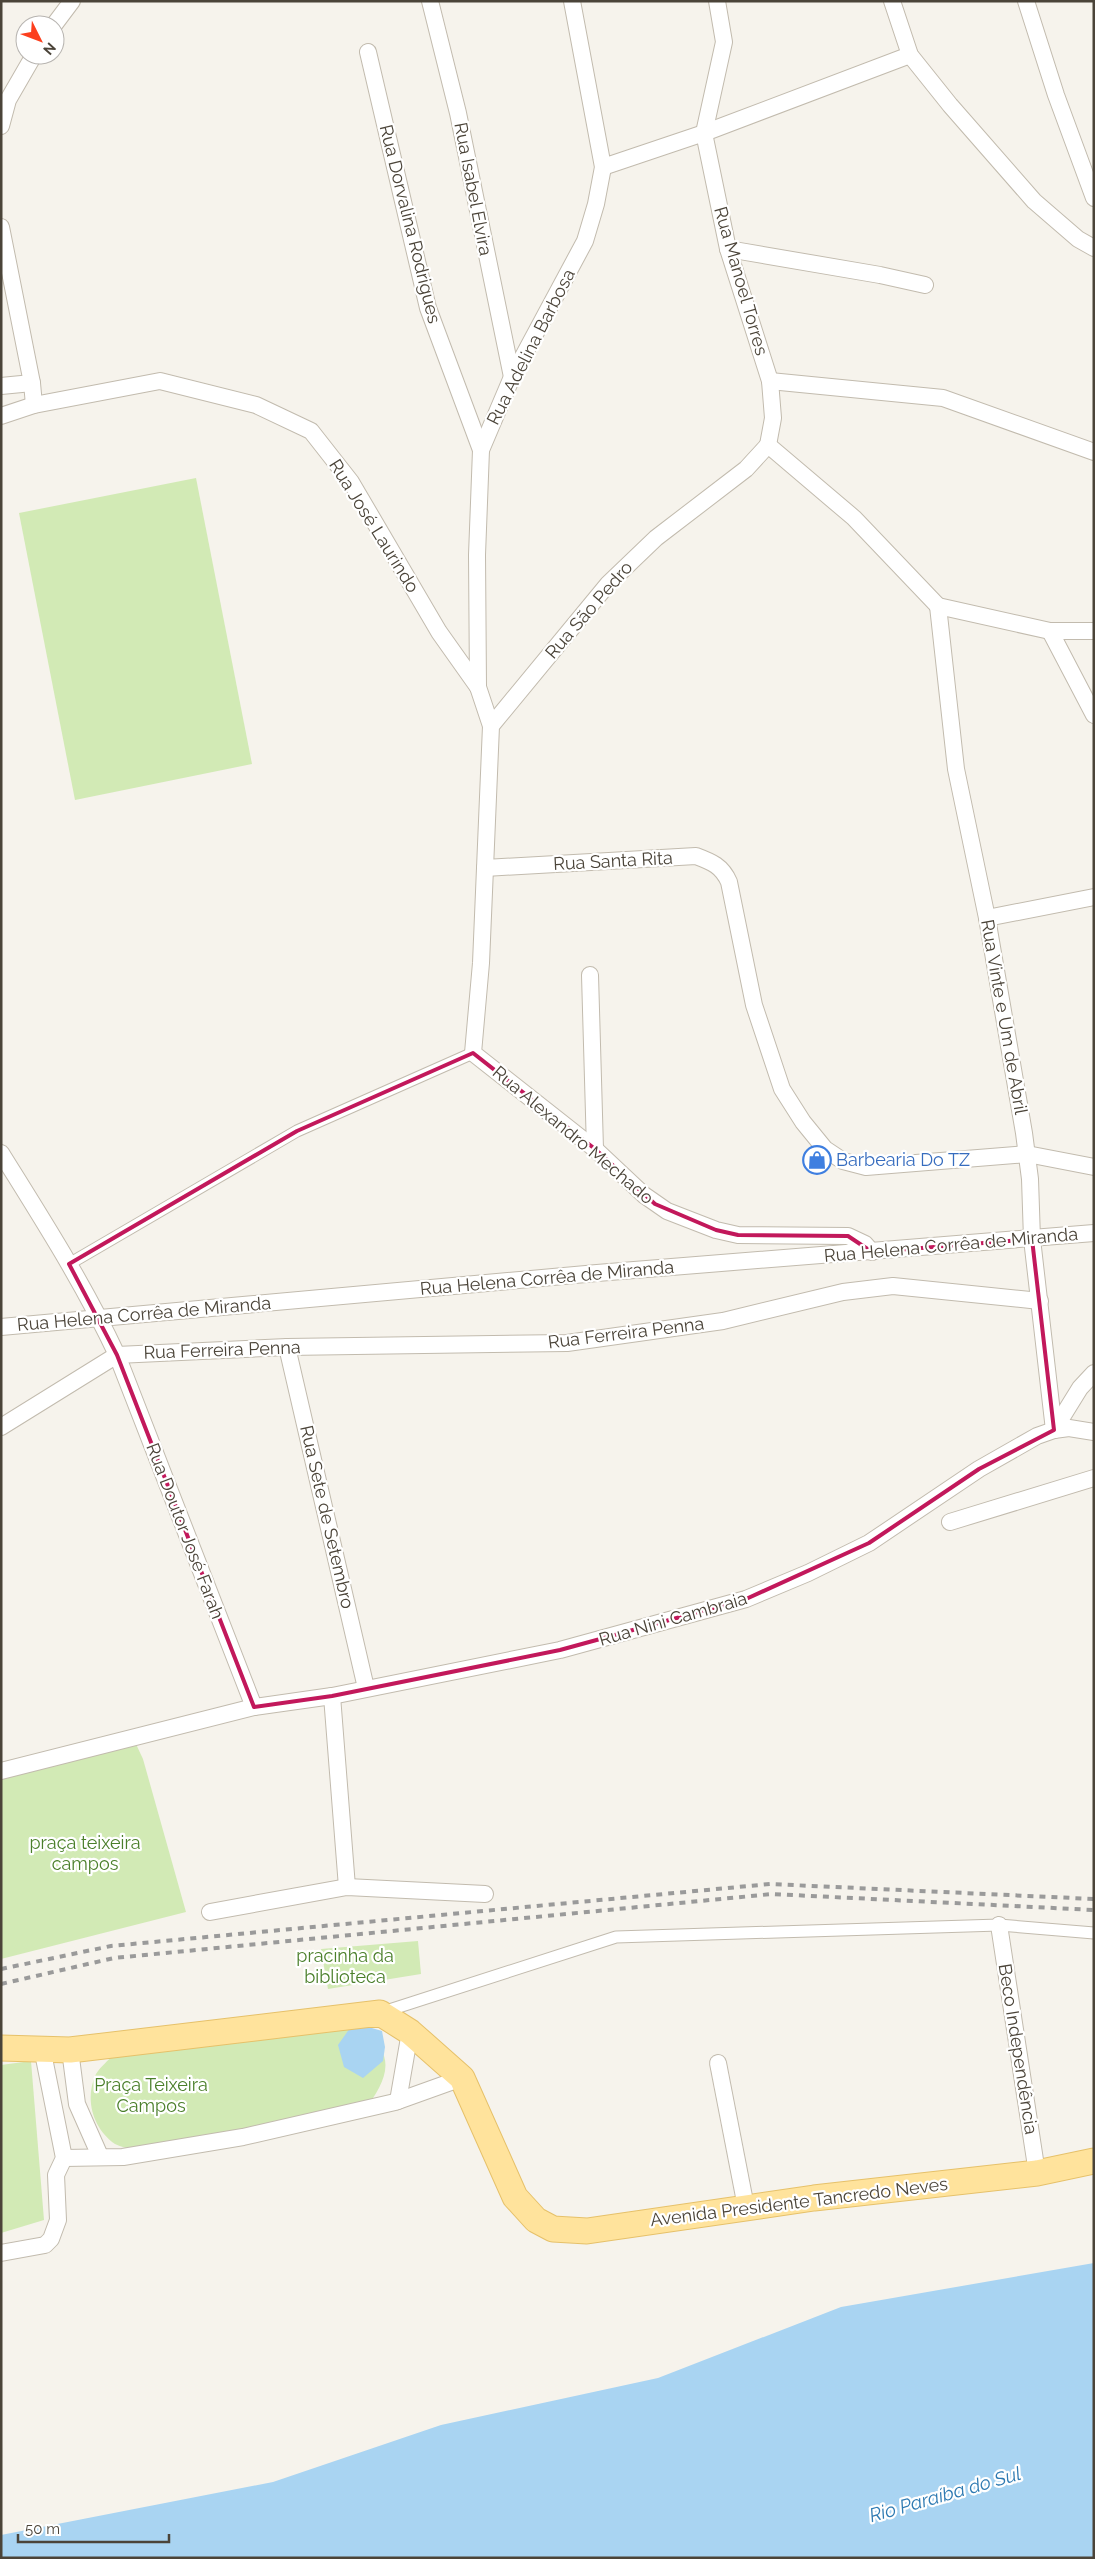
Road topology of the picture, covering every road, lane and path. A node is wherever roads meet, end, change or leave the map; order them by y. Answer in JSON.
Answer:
{"nodes":[{"id":1,"x":72,"y":1,"type":"edge"},
{"id":2,"x":430,"y":1,"type":"edge"},
{"id":3,"x":572,"y":1,"type":"edge"},
{"id":4,"x":718,"y":1,"type":"edge"},
{"id":5,"x":892,"y":1,"type":"edge"},
{"id":6,"x":1026,"y":1,"type":"edge"},
{"id":7,"x":62,"y":15,"type":"edge"},
{"id":8,"x":368,"y":52,"type":"dead end"},
{"id":9,"x":910,"y":55,"type":"junction"},
{"id":10,"x":28,"y":65,"type":"edge"},
{"id":11,"x":1,"y":126,"type":"edge"},
{"id":12,"x":704,"y":133,"type":"junction"},
{"id":13,"x":1094,"y":158,"type":"edge"},
{"id":14,"x":603,"y":167,"type":"junction"},
{"id":15,"x":1085,"y":176,"type":"junction"},
{"id":16,"x":1094,"y":198,"type":"edge"},
{"id":17,"x":1,"y":227,"type":"edge"},
{"id":18,"x":1094,"y":248,"type":"edge"},
{"id":19,"x":728,"y":249,"type":"junction"},
{"id":20,"x":925,"y":286,"type":"dead end"},
{"id":21,"x":512,"y":377,"type":"junction"},
{"id":22,"x":770,"y":381,"type":"junction"},
{"id":23,"x":32,"y":383,"type":"junction"},
{"id":24,"x":1,"y":386,"type":"edge"},
{"id":25,"x":34,"y":405,"type":"junction"},
{"id":26,"x":1,"y":416,"type":"edge"},
{"id":27,"x":768,"y":445,"type":"junction"},
{"id":28,"x":481,"y":450,"type":"junction"},
{"id":29,"x":1094,"y":452,"type":"edge"},
{"id":30,"x":938,"y":606,"type":"junction"},
{"id":31,"x":1094,"y":630,"type":"edge"},
{"id":32,"x":1050,"y":632,"type":"junction"},
{"id":33,"x":478,"y":687,"type":"junction"},
{"id":34,"x":1094,"y":715,"type":"edge"},
{"id":35,"x":491,"y":726,"type":"junction"},
{"id":36,"x":485,"y":868,"type":"junction"},
{"id":37,"x":1094,"y":897,"type":"edge"},
{"id":38,"x":987,"y":918,"type":"junction"},
{"id":39,"x":590,"y":975,"type":"dead end"},
{"id":40,"x":473,"y":1053,"type":"junction"},
{"id":41,"x":595,"y":1149,"type":"junction"},
{"id":42,"x":1,"y":1153,"type":"edge"},
{"id":43,"x":1027,"y":1154,"type":"junction"},
{"id":44,"x":1094,"y":1167,"type":"edge"},
{"id":45,"x":1094,"y":1233,"type":"edge"},
{"id":46,"x":1032,"y":1239,"type":"junction"},
{"id":47,"x":872,"y":1252,"type":"junction"},
{"id":48,"x":70,"y":1264,"type":"junction"},
{"id":49,"x":1040,"y":1301,"type":"junction"},
{"id":50,"x":100,"y":1318,"type":"junction"},
{"id":51,"x":1,"y":1327,"type":"edge"},
{"id":52,"x":286,"y":1347,"type":"junction"},
{"id":53,"x":117,"y":1355,"type":"junction"},
{"id":54,"x":1094,"y":1374,"type":"edge"},
{"id":55,"x":1,"y":1428,"type":"edge"},
{"id":56,"x":1054,"y":1430,"type":"junction"},
{"id":57,"x":1094,"y":1432,"type":"edge"},
{"id":58,"x":1094,"y":1478,"type":"edge"},
{"id":59,"x":950,"y":1522,"type":"dead end"},
{"id":60,"x":366,"y":1688,"type":"junction"},
{"id":61,"x":332,"y":1696,"type":"junction"},
{"id":62,"x":254,"y":1707,"type":"junction"},
{"id":63,"x":3,"y":1767,"type":"edge"},
{"id":64,"x":347,"y":1887,"type":"junction"},
{"id":65,"x":485,"y":1894,"type":"dead end"},
{"id":66,"x":210,"y":1912,"type":"dead end"},
{"id":67,"x":999,"y":1925,"type":"junction"},
{"id":68,"x":1094,"y":1933,"type":"edge"},
{"id":69,"x":380,"y":2013,"type":"junction"},
{"id":70,"x":410,"y":2032,"type":"junction"},
{"id":71,"x":1,"y":2048,"type":"edge"},
{"id":72,"x":42,"y":2048,"type":"junction"},
{"id":73,"x":70,"y":2050,"type":"junction"},
{"id":74,"x":718,"y":2063,"type":"dead end"},
{"id":75,"x":462,"y":2078,"type":"junction"},
{"id":76,"x":398,"y":2101,"type":"junction"},
{"id":77,"x":100,"y":2156,"type":"junction"},
{"id":78,"x":64,"y":2158,"type":"junction"},
{"id":79,"x":1094,"y":2161,"type":"edge"},
{"id":80,"x":1037,"y":2173,"type":"junction"},
{"id":81,"x":746,"y":2208,"type":"junction"},
{"id":82,"x":1,"y":2253,"type":"edge"}],
"edges":[{"from":1,"to":7,"type":"street"},
{"from":2,"to":21,"type":"street","name":"Rua Isabel Elvira"},
{"from":3,"to":14,"type":"street","name":"Rua Adelina Barbosa"},
{"from":4,"to":12,"type":"street","name":"Rua Manoel Torres"},
{"from":5,"to":9,"type":"street"},
{"from":6,"to":15,"type":"street"},
{"from":8,"to":28,"type":"street","name":"Rua Dorvalina Rodrigues"},
{"from":9,"to":12,"type":"street"},
{"from":9,"to":18,"type":"street"},
{"from":10,"to":11,"type":"street"},
{"from":12,"to":14,"type":"street"},
{"from":12,"to":19,"type":"street","name":"Rua Manoel Torres"},
{"from":13,"to":15,"type":"street"},
{"from":14,"to":21,"type":"street","name":"Rua Adelina Barbosa"},
{"from":15,"to":16,"type":"street"},
{"from":17,"to":23,"type":"street"},
{"from":19,"to":20,"type":"street"},
{"from":19,"to":22,"type":"street","name":"Rua Manoel Torres"},
{"from":21,"to":28,"type":"street","name":"Rua Adelina Barbosa"},
{"from":22,"to":27,"type":"street","name":"Rua Manoel Torres"},
{"from":22,"to":29,"type":"street"},
{"from":23,"to":24,"type":"street"},
{"from":23,"to":25,"type":"street"},
{"from":25,"to":26,"type":"street","name":"Rua José Laurindo"},
{"from":25,"to":33,"type":"street","name":"Rua José Laurindo"},
{"from":27,"to":30,"type":"street"},
{"from":27,"to":35,"type":"street","name":"Rua São Pedro"},
{"from":28,"to":33,"type":"street","name":"Rua Adelina Barbosa"},
{"from":30,"to":32,"type":"street"},
{"from":30,"to":38,"type":"street","name":"Rua Vinte e Um de Abril"},
{"from":31,"to":32,"type":"street"},
{"from":32,"to":34,"type":"street"},
{"from":33,"to":35,"type":"street","name":"Rua Adelina Barbosa"},
{"from":35,"to":36,"type":"street"},
{"from":36,"to":40,"type":"street"},
{"from":36,"to":43,"type":"street","name":"Rua Santa Rita"},
{"from":37,"to":38,"type":"street"},
{"from":38,"to":43,"type":"street","name":"Rua Vinte e Um de Abril"},
{"from":39,"to":41,"type":"street"},
{"from":40,"to":41,"type":"street","name":"Rua Alexandro Mechado"},
{"from":40,"to":48,"type":"street"},
{"from":41,"to":47,"type":"street","name":"Rua Alexandro Mechado"},
{"from":42,"to":48,"type":"street","name":"Rua Doutor José Farah"},
{"from":43,"to":44,"type":"street"},
{"from":43,"to":46,"type":"street","name":"Rua Vinte e Um de Abril"},
{"from":45,"to":46,"type":"street","name":"Rua Helena Corrêa de Miranda"},
{"from":46,"to":47,"type":"street","name":"Rua Helena Corrêa de Miranda"},
{"from":46,"to":49,"type":"street","name":"Rua Vinte e Um de Abril"},
{"from":47,"to":50,"type":"street","name":"Rua Helena Corrêa de Miranda"},
{"from":48,"to":50,"type":"street","name":"Rua Doutor José Farah"},
{"from":49,"to":52,"type":"street","name":"Rua Ferreira Penna"},
{"from":49,"to":56,"type":"street","name":"Rua Vinte e Um de Abril"},
{"from":50,"to":51,"type":"street","name":"Rua Helena Corrêa de Miranda"},
{"from":50,"to":53,"type":"street","name":"Rua Doutor José Farah"},
{"from":52,"to":53,"type":"street","name":"Rua Ferreira Penna"},
{"from":52,"to":60,"type":"street","name":"Rua Sete de Setembro"},
{"from":53,"to":55,"type":"street"},
{"from":53,"to":62,"type":"street","name":"Rua Doutor José Farah"},
{"from":54,"to":56,"type":"street"},
{"from":56,"to":57,"type":"street"},
{"from":56,"to":60,"type":"street","name":"Rua Nini Cambraia"},
{"from":58,"to":59,"type":"street"},
{"from":60,"to":61,"type":"street","name":"Rua Nini Cambraia"},
{"from":61,"to":62,"type":"street","name":"Rua Nini Cambraia"},
{"from":61,"to":64,"type":"street"},
{"from":62,"to":63,"type":"street","name":"Rua Nini Cambraia"},
{"from":64,"to":65,"type":"street"},
{"from":64,"to":66,"type":"street"},
{"from":67,"to":68,"type":"street"},
{"from":67,"to":69,"type":"street"},
{"from":67,"to":80,"type":"street","name":"Beco Independência"},
{"from":69,"to":70,"type":"main road"},
{"from":69,"to":73,"type":"main road"},
{"from":70,"to":75,"type":"main road"},
{"from":70,"to":76,"type":"street"},
{"from":71,"to":72,"type":"main road"},
{"from":72,"to":73,"type":"main road"},
{"from":72,"to":78,"type":"street"},
{"from":73,"to":77,"type":"street"},
{"from":74,"to":81,"type":"street"},
{"from":75,"to":76,"type":"street"},
{"from":75,"to":81,"type":"main road","name":"Avenida Presidente Tancredo Neves"},
{"from":76,"to":77,"type":"street"},
{"from":77,"to":78,"type":"street"},
{"from":78,"to":82,"type":"street"},
{"from":79,"to":80,"type":"main road","name":"Avenida Presidente Tancredo Neves"},
{"from":80,"to":81,"type":"main road","name":"Avenida Presidente Tancredo Neves"}]}
